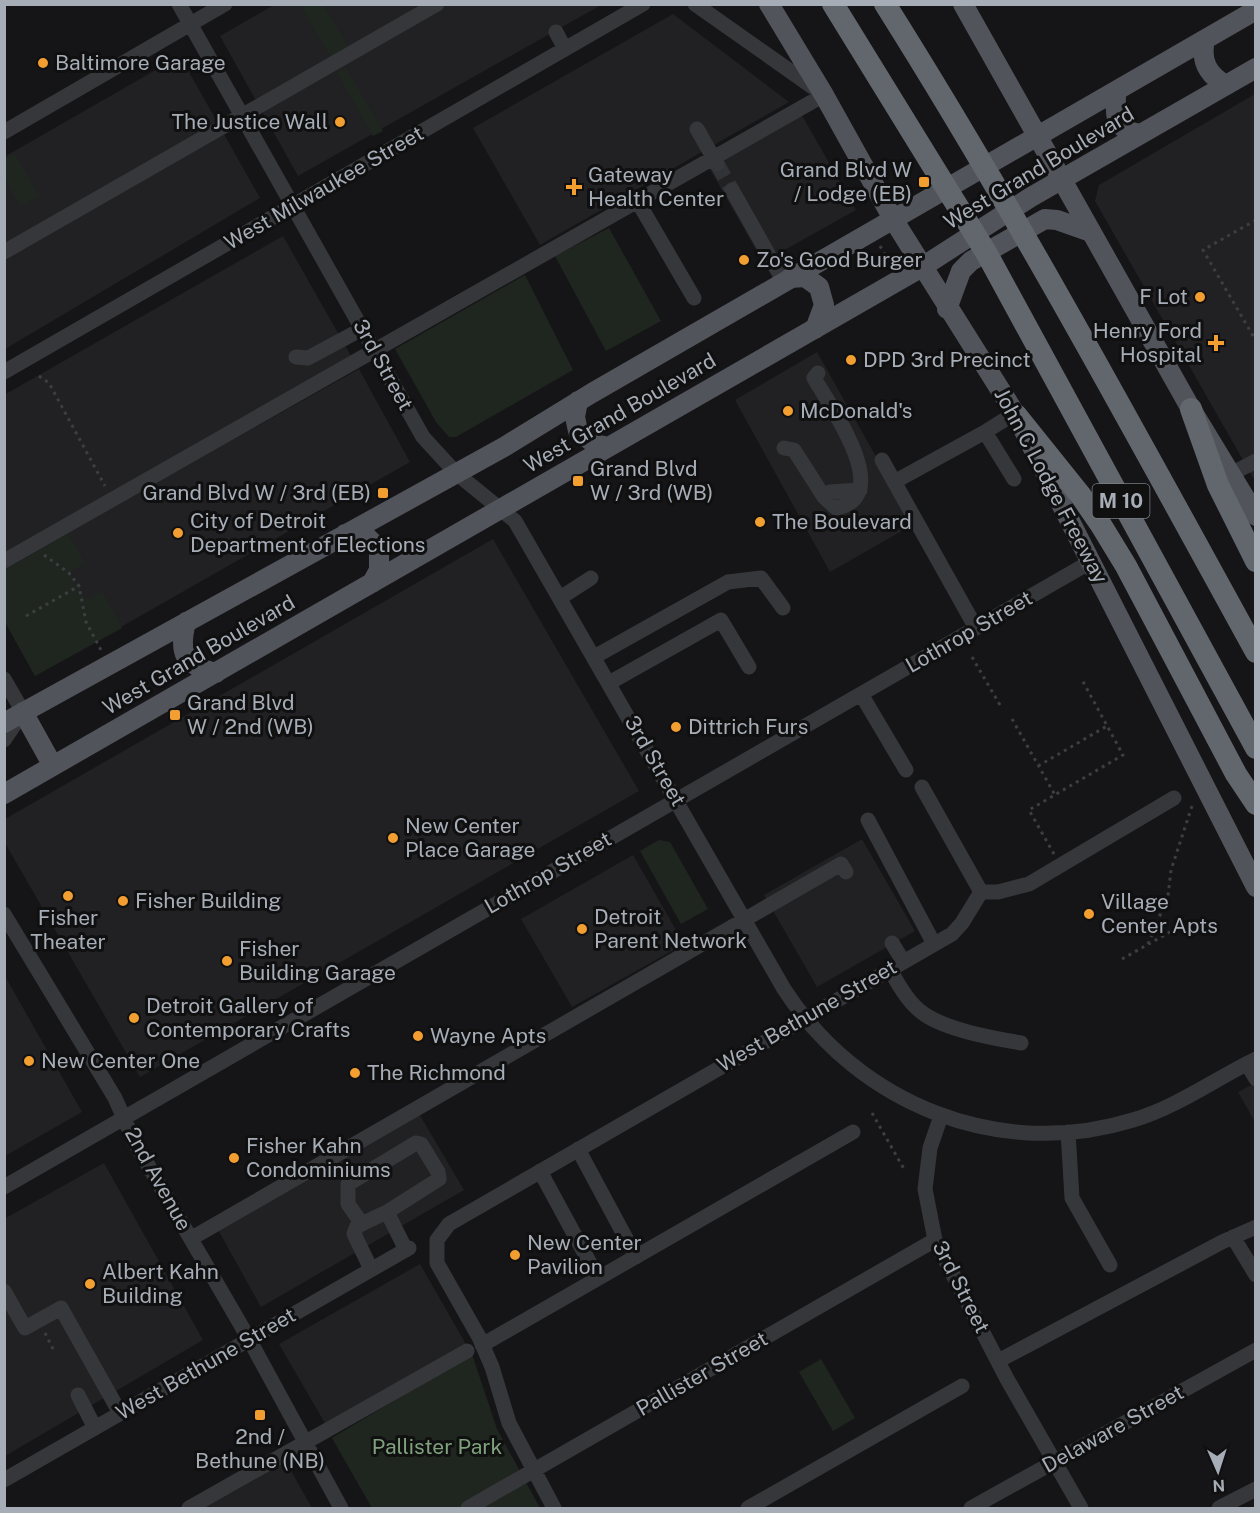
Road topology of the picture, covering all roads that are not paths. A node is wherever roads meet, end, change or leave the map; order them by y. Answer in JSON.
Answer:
{"nodes":[{"id":1,"x":179,"y":4,"type":"edge"},
{"id":2,"x":225,"y":4,"type":"edge"},
{"id":3,"x":437,"y":4,"type":"edge"},
{"id":4,"x":643,"y":4,"type":"edge"},
{"id":5,"x":695,"y":4,"type":"edge"},
{"id":6,"x":769,"y":4,"type":"edge"},
{"id":7,"x":833,"y":4,"type":"edge"},
{"id":8,"x":885,"y":4,"type":"edge"},
{"id":9,"x":963,"y":4,"type":"edge"},
{"id":10,"x":619,"y":10,"type":"edge"},
{"id":11,"x":1256,"y":10,"type":"edge"},
{"id":12,"x":190,"y":24,"type":"junction"},
{"id":13,"x":556,"y":32,"type":"dead end"},
{"id":14,"x":1205,"y":40,"type":"junction"},
{"id":15,"x":565,"y":49,"type":"junction"},
{"id":16,"x":1256,"y":68,"type":"edge"},
{"id":17,"x":1226,"y":85,"type":"junction"},
{"id":18,"x":1116,"y":91,"type":"junction"},
{"id":19,"x":824,"y":95,"type":"junction"},
{"id":20,"x":242,"y":116,"type":"junction"},
{"id":21,"x":697,"y":129,"type":"dead end"},
{"id":22,"x":4,"y":132,"type":"edge"},
{"id":23,"x":1142,"y":134,"type":"junction"},
{"id":24,"x":1037,"y":136,"type":"junction"},
{"id":25,"x":715,"y":161,"type":"junction"},
{"id":26,"x":1062,"y":180,"type":"junction"},
{"id":27,"x":732,"y":190,"type":"tunnel mouth"},
{"id":28,"x":638,"y":202,"type":"junction"},
{"id":29,"x":293,"y":206,"type":"junction"},
{"id":30,"x":892,"y":219,"type":"junction"},
{"id":31,"x":1091,"y":232,"type":"junction"},
{"id":32,"x":4,"y":252,"type":"edge"},
{"id":33,"x":922,"y":267,"type":"junction"},
{"id":34,"x":787,"y":280,"type":"junction"},
{"id":35,"x":693,"y":298,"type":"dead end"},
{"id":36,"x":947,"y":309,"type":"junction"},
{"id":37,"x":362,"y":328,"type":"junction"},
{"id":38,"x":815,"y":328,"type":"junction"},
{"id":39,"x":376,"y":352,"type":"junction"},
{"id":40,"x":296,"y":357,"type":"dead end"},
{"id":41,"x":4,"y":372,"type":"edge"},
{"id":42,"x":818,"y":373,"type":"dead end"},
{"id":43,"x":578,"y":401,"type":"junction"},
{"id":44,"x":1191,"y":409,"type":"junction"},
{"id":45,"x":1016,"y":414,"type":"junction"},
{"id":46,"x":987,"y":431,"type":"junction"},
{"id":47,"x":608,"y":447,"type":"junction"},
{"id":48,"x":784,"y":448,"type":"dead end"},
{"id":49,"x":882,"y":460,"type":"dead end"},
{"id":50,"x":1256,"y":461,"type":"edge"},
{"id":51,"x":456,"y":473,"type":"junction"},
{"id":52,"x":1231,"y":474,"type":"junction"},
{"id":53,"x":1014,"y":479,"type":"dead end"},
{"id":54,"x":894,"y":482,"type":"junction"},
{"id":55,"x":1252,"y":503,"type":"edge"},
{"id":56,"x":502,"y":508,"type":"junction"},
{"id":57,"x":345,"y":534,"type":"junction"},
{"id":58,"x":4,"y":561,"type":"edge"},
{"id":59,"x":1092,"y":561,"type":"junction"},
{"id":60,"x":1256,"y":561,"type":"edge"},
{"id":61,"x":591,"y":578,"type":"dead end"},
{"id":62,"x":372,"y":583,"type":"junction"},
{"id":63,"x":560,"y":598,"type":"junction"},
{"id":64,"x":783,"y":608,"type":"dead end"},
{"id":65,"x":186,"y":622,"type":"junction"},
{"id":66,"x":976,"y":628,"type":"junction"},
{"id":67,"x":1256,"y":652,"type":"edge"},
{"id":68,"x":594,"y":657,"type":"junction"},
{"id":69,"x":749,"y":667,"type":"dead end"},
{"id":70,"x":216,"y":673,"type":"junction"},
{"id":71,"x":4,"y":679,"type":"edge"},
{"id":72,"x":609,"y":683,"type":"junction"},
{"id":73,"x":861,"y":694,"type":"junction"},
{"id":74,"x":22,"y":712,"type":"junction"},
{"id":75,"x":4,"y":723,"type":"edge"},
{"id":76,"x":4,"y":740,"type":"edge"},
{"id":77,"x":1256,"y":748,"type":"edge"},
{"id":78,"x":53,"y":766,"type":"junction"},
{"id":79,"x":906,"y":770,"type":"dead end"},
{"id":80,"x":922,"y":787,"type":"dead end"},
{"id":81,"x":4,"y":794,"type":"edge"},
{"id":82,"x":1174,"y":798,"type":"dead end"},
{"id":83,"x":677,"y":799,"type":"junction"},
{"id":84,"x":1256,"y":804,"type":"edge"},
{"id":85,"x":868,"y":820,"type":"dead end"},
{"id":86,"x":846,"y":872,"type":"dead end"},
{"id":87,"x":1256,"y":887,"type":"edge"},
{"id":88,"x":981,"y":892,"type":"junction"},
{"id":89,"x":4,"y":914,"type":"edge"},
{"id":90,"x":744,"y":920,"type":"junction"},
{"id":91,"x":892,"y":943,"type":"dead end"},
{"id":92,"x":934,"y":944,"type":"junction"},
{"id":93,"x":903,"y":961,"type":"junction"},
{"id":94,"x":890,"y":970,"type":"junction"},
{"id":95,"x":804,"y":1018,"type":"junction"},
{"id":96,"x":1022,"y":1042,"type":"dead end"},
{"id":97,"x":1251,"y":1062,"type":"edge"},
{"id":98,"x":1256,"y":1079,"type":"edge"},
{"id":99,"x":940,"y":1116,"type":"junction"},
{"id":100,"x":124,"y":1119,"type":"junction"},
{"id":101,"x":853,"y":1132,"type":"dead end"},
{"id":102,"x":1068,"y":1132,"type":"junction"},
{"id":103,"x":578,"y":1149,"type":"junction"},
{"id":104,"x":540,"y":1171,"type":"junction"},
{"id":105,"x":4,"y":1187,"type":"edge"},
{"id":106,"x":387,"y":1212,"type":"junction"},
{"id":107,"x":362,"y":1224,"type":"junction"},
{"id":108,"x":1256,"y":1227,"type":"edge"},
{"id":109,"x":1233,"y":1237,"type":"junction"},
{"id":110,"x":192,"y":1238,"type":"junction"},
{"id":111,"x":935,"y":1240,"type":"junction"},
{"id":112,"x":636,"y":1257,"type":"junction"},
{"id":113,"x":1110,"y":1265,"type":"dead end"},
{"id":114,"x":371,"y":1269,"type":"junction"},
{"id":115,"x":1256,"y":1275,"type":"edge"},
{"id":116,"x":598,"y":1278,"type":"junction"},
{"id":117,"x":4,"y":1291,"type":"edge"},
{"id":118,"x":249,"y":1339,"type":"junction"},
{"id":119,"x":482,"y":1346,"type":"junction"},
{"id":120,"x":1256,"y":1350,"type":"edge"},
{"id":121,"x":466,"y":1351,"type":"dead end"},
{"id":122,"x":998,"y":1361,"type":"junction"},
{"id":123,"x":962,"y":1386,"type":"dead end"},
{"id":124,"x":78,"y":1395,"type":"dead end"},
{"id":125,"x":120,"y":1413,"type":"junction"},
{"id":126,"x":95,"y":1428,"type":"junction"},
{"id":127,"x":304,"y":1443,"type":"junction"},
{"id":128,"x":1055,"y":1462,"type":"junction"},
{"id":129,"x":533,"y":1471,"type":"junction"},
{"id":130,"x":4,"y":1480,"type":"edge"},
{"id":131,"x":1256,"y":1489,"type":"edge"},
{"id":132,"x":189,"y":1509,"type":"edge"},
{"id":133,"x":342,"y":1509,"type":"edge"},
{"id":134,"x":468,"y":1509,"type":"edge"},
{"id":135,"x":554,"y":1509,"type":"edge"},
{"id":136,"x":748,"y":1509,"type":"edge"},
{"id":137,"x":971,"y":1509,"type":"edge"},
{"id":138,"x":1081,"y":1509,"type":"edge"},
{"id":139,"x":1219,"y":1509,"type":"edge"}],
"edges":[{"from":1,"to":12,"type":"street","name":"3rd Street"},
{"from":2,"to":12,"type":"street"},
{"from":3,"to":20,"type":"street"},
{"from":4,"to":10,"type":"street","name":"West Milwaukee Street"},
{"from":5,"to":19,"type":"street"},
{"from":6,"to":19,"type":"main road","name":"John C Lodge Freeway"},
{"from":7,"to":77,"type":"highway","number":"M 10"},
{"from":8,"to":67,"type":"highway","number":"M 10"},
{"from":9,"to":24,"type":"main road"},
{"from":10,"to":15,"type":"street","name":"West Milwaukee Street"},
{"from":11,"to":14,"type":"main road","name":"West Grand Boulevard"},
{"from":12,"to":20,"type":"street","name":"3rd Street"},
{"from":12,"to":22,"type":"street"},
{"from":13,"to":15,"type":"street"},
{"from":14,"to":17,"type":"main road"},
{"from":14,"to":18,"type":"main road","name":"West Grand Boulevard"},
{"from":15,"to":29,"type":"street","name":"West Milwaukee Street"},
{"from":16,"to":17,"type":"main road","name":"West Grand Boulevard"},
{"from":17,"to":23,"type":"main road","name":"West Grand Boulevard"},
{"from":18,"to":23,"type":"main road"},
{"from":18,"to":24,"type":"main road","name":"West Grand Boulevard"},
{"from":19,"to":25,"type":"street"},
{"from":19,"to":30,"type":"main road","name":"John C Lodge Freeway"},
{"from":20,"to":29,"type":"street","name":"3rd Street"},
{"from":20,"to":32,"type":"street"},
{"from":21,"to":25,"type":"street"},
{"from":23,"to":26,"type":"main road","name":"West Grand Boulevard"},
{"from":24,"to":26,"type":"main road"},
{"from":24,"to":30,"type":"main road","name":"West Grand Boulevard"},
{"from":25,"to":28,"type":"street"},
{"from":26,"to":31,"type":"main road"},
{"from":26,"to":33,"type":"main road","name":"West Grand Boulevard"},
{"from":27,"to":34,"type":"street"},
{"from":28,"to":35,"type":"street"},
{"from":28,"to":39,"type":"street"},
{"from":29,"to":37,"type":"street","name":"3rd Street"},
{"from":29,"to":41,"type":"street","name":"West Milwaukee Street"},
{"from":30,"to":33,"type":"main road","name":"John C Lodge Freeway"},
{"from":30,"to":34,"type":"main road","name":"West Grand Boulevard"},
{"from":31,"to":36,"type":"main road"},
{"from":31,"to":44,"type":"main road"},
{"from":33,"to":36,"type":"main road","name":"John C Lodge Freeway"},
{"from":33,"to":38,"type":"main road","name":"West Grand Boulevard"},
{"from":34,"to":38,"type":"main road"},
{"from":34,"to":43,"type":"main road","name":"West Grand Boulevard"},
{"from":36,"to":45,"type":"main road","name":"John C Lodge Freeway"},
{"from":37,"to":39,"type":"street","name":"3rd Street"},
{"from":37,"to":40,"type":"street"},
{"from":38,"to":47,"type":"main road","name":"West Grand Boulevard"},
{"from":39,"to":51,"type":"street","name":"3rd Street"},
{"from":39,"to":58,"type":"street"},
{"from":42,"to":48,"type":"street"},
{"from":43,"to":47,"type":"main road"},
{"from":43,"to":51,"type":"main road","name":"West Grand Boulevard"},
{"from":44,"to":52,"type":"main road"},
{"from":44,"to":60,"type":"highway"},
{"from":45,"to":46,"type":"street"},
{"from":45,"to":59,"type":"main road","name":"John C Lodge Freeway"},
{"from":45,"to":84,"type":"highway"},
{"from":46,"to":53,"type":"street"},
{"from":46,"to":54,"type":"street"},
{"from":47,"to":56,"type":"main road","name":"West Grand Boulevard"},
{"from":49,"to":54,"type":"street"},
{"from":50,"to":52,"type":"street"},
{"from":51,"to":56,"type":"street","name":"3rd Street"},
{"from":51,"to":57,"type":"main road","name":"West Grand Boulevard"},
{"from":52,"to":55,"type":"main road"},
{"from":54,"to":66,"type":"street"},
{"from":56,"to":62,"type":"main road","name":"West Grand Boulevard"},
{"from":56,"to":63,"type":"street","name":"3rd Street"},
{"from":57,"to":62,"type":"main road"},
{"from":57,"to":65,"type":"main road","name":"West Grand Boulevard"},
{"from":59,"to":66,"type":"street","name":"Lothrop Street"},
{"from":59,"to":87,"type":"main road","name":"John C Lodge Freeway"},
{"from":61,"to":63,"type":"street"},
{"from":62,"to":70,"type":"main road","name":"West Grand Boulevard"},
{"from":63,"to":68,"type":"street","name":"3rd Street"},
{"from":64,"to":68,"type":"street"},
{"from":65,"to":70,"type":"main road"},
{"from":65,"to":74,"type":"main road","name":"West Grand Boulevard"},
{"from":66,"to":73,"type":"street","name":"Lothrop Street"},
{"from":68,"to":72,"type":"street","name":"3rd Street"},
{"from":69,"to":72,"type":"street"},
{"from":70,"to":78,"type":"main road","name":"West Grand Boulevard"},
{"from":71,"to":74,"type":"street"},
{"from":72,"to":83,"type":"street","name":"3rd Street"},
{"from":73,"to":79,"type":"street"},
{"from":73,"to":83,"type":"street","name":"Lothrop Street"},
{"from":74,"to":75,"type":"main road","name":"West Grand Boulevard"},
{"from":74,"to":76,"type":"street"},
{"from":74,"to":78,"type":"main road"},
{"from":78,"to":81,"type":"main road","name":"West Grand Boulevard"},
{"from":80,"to":88,"type":"street"},
{"from":82,"to":88,"type":"street"},
{"from":83,"to":90,"type":"street","name":"3rd Street"},
{"from":83,"to":100,"type":"street","name":"Lothrop Street"},
{"from":85,"to":92,"type":"street"},
{"from":86,"to":90,"type":"street"},
{"from":88,"to":92,"type":"street","name":"West Bethune Street"},
{"from":89,"to":100,"type":"street","name":"2nd Avenue"},
{"from":90,"to":95,"type":"street","name":"3rd Street"},
{"from":90,"to":110,"type":"street"},
{"from":91,"to":93,"type":"street"},
{"from":92,"to":93,"type":"street","name":"West Bethune Street"},
{"from":93,"to":94,"type":"street","name":"West Bethune Street"},
{"from":94,"to":95,"type":"street","name":"West Bethune Street"},
{"from":94,"to":96,"type":"street"},
{"from":95,"to":99,"type":"street","name":"3rd Street"},
{"from":95,"to":103,"type":"street","name":"West Bethune Street"},
{"from":97,"to":98,"type":"street"},
{"from":97,"to":102,"type":"street"},
{"from":99,"to":102,"type":"street"},
{"from":99,"to":111,"type":"street","name":"3rd Street"},
{"from":100,"to":105,"type":"street","name":"Lothrop Street"},
{"from":100,"to":110,"type":"street","name":"2nd Avenue"},
{"from":101,"to":112,"type":"street"},
{"from":102,"to":113,"type":"street"},
{"from":103,"to":104,"type":"street","name":"West Bethune Street"},
{"from":103,"to":112,"type":"street"},
{"from":104,"to":116,"type":"street"},
{"from":104,"to":119,"type":"street","name":"West Bethune Street"},
{"from":106,"to":107,"type":"street"},
{"from":106,"to":107,"type":"street"},
{"from":106,"to":114,"type":"street","name":"West Bethune Street"},
{"from":107,"to":114,"type":"street"},
{"from":108,"to":109,"type":"street"},
{"from":109,"to":115,"type":"street"},
{"from":109,"to":122,"type":"street"},
{"from":110,"to":118,"type":"street","name":"2nd Avenue"},
{"from":111,"to":122,"type":"street","name":"3rd Street"},
{"from":111,"to":129,"type":"street","name":"Pallister Street"},
{"from":112,"to":116,"type":"street"},
{"from":114,"to":118,"type":"street","name":"West Bethune Street"},
{"from":116,"to":119,"type":"street"},
{"from":117,"to":125,"type":"street"},
{"from":118,"to":125,"type":"street","name":"West Bethune Street"},
{"from":118,"to":127,"type":"street","name":"2nd Avenue"},
{"from":119,"to":129,"type":"street"},
{"from":120,"to":128,"type":"street","name":"Delaware Street"},
{"from":121,"to":127,"type":"street"},
{"from":122,"to":128,"type":"street","name":"3rd Street"},
{"from":123,"to":136,"type":"street"},
{"from":124,"to":126,"type":"street"},
{"from":125,"to":126,"type":"street","name":"West Bethune Street"},
{"from":126,"to":130,"type":"street","name":"West Bethune Street"},
{"from":127,"to":132,"type":"street"},
{"from":127,"to":133,"type":"street","name":"2nd Avenue"},
{"from":128,"to":137,"type":"street","name":"Delaware Street"},
{"from":128,"to":138,"type":"street","name":"3rd Street"},
{"from":129,"to":134,"type":"street","name":"Pallister Street"},
{"from":129,"to":135,"type":"street"},
{"from":131,"to":139,"type":"street"}]}
